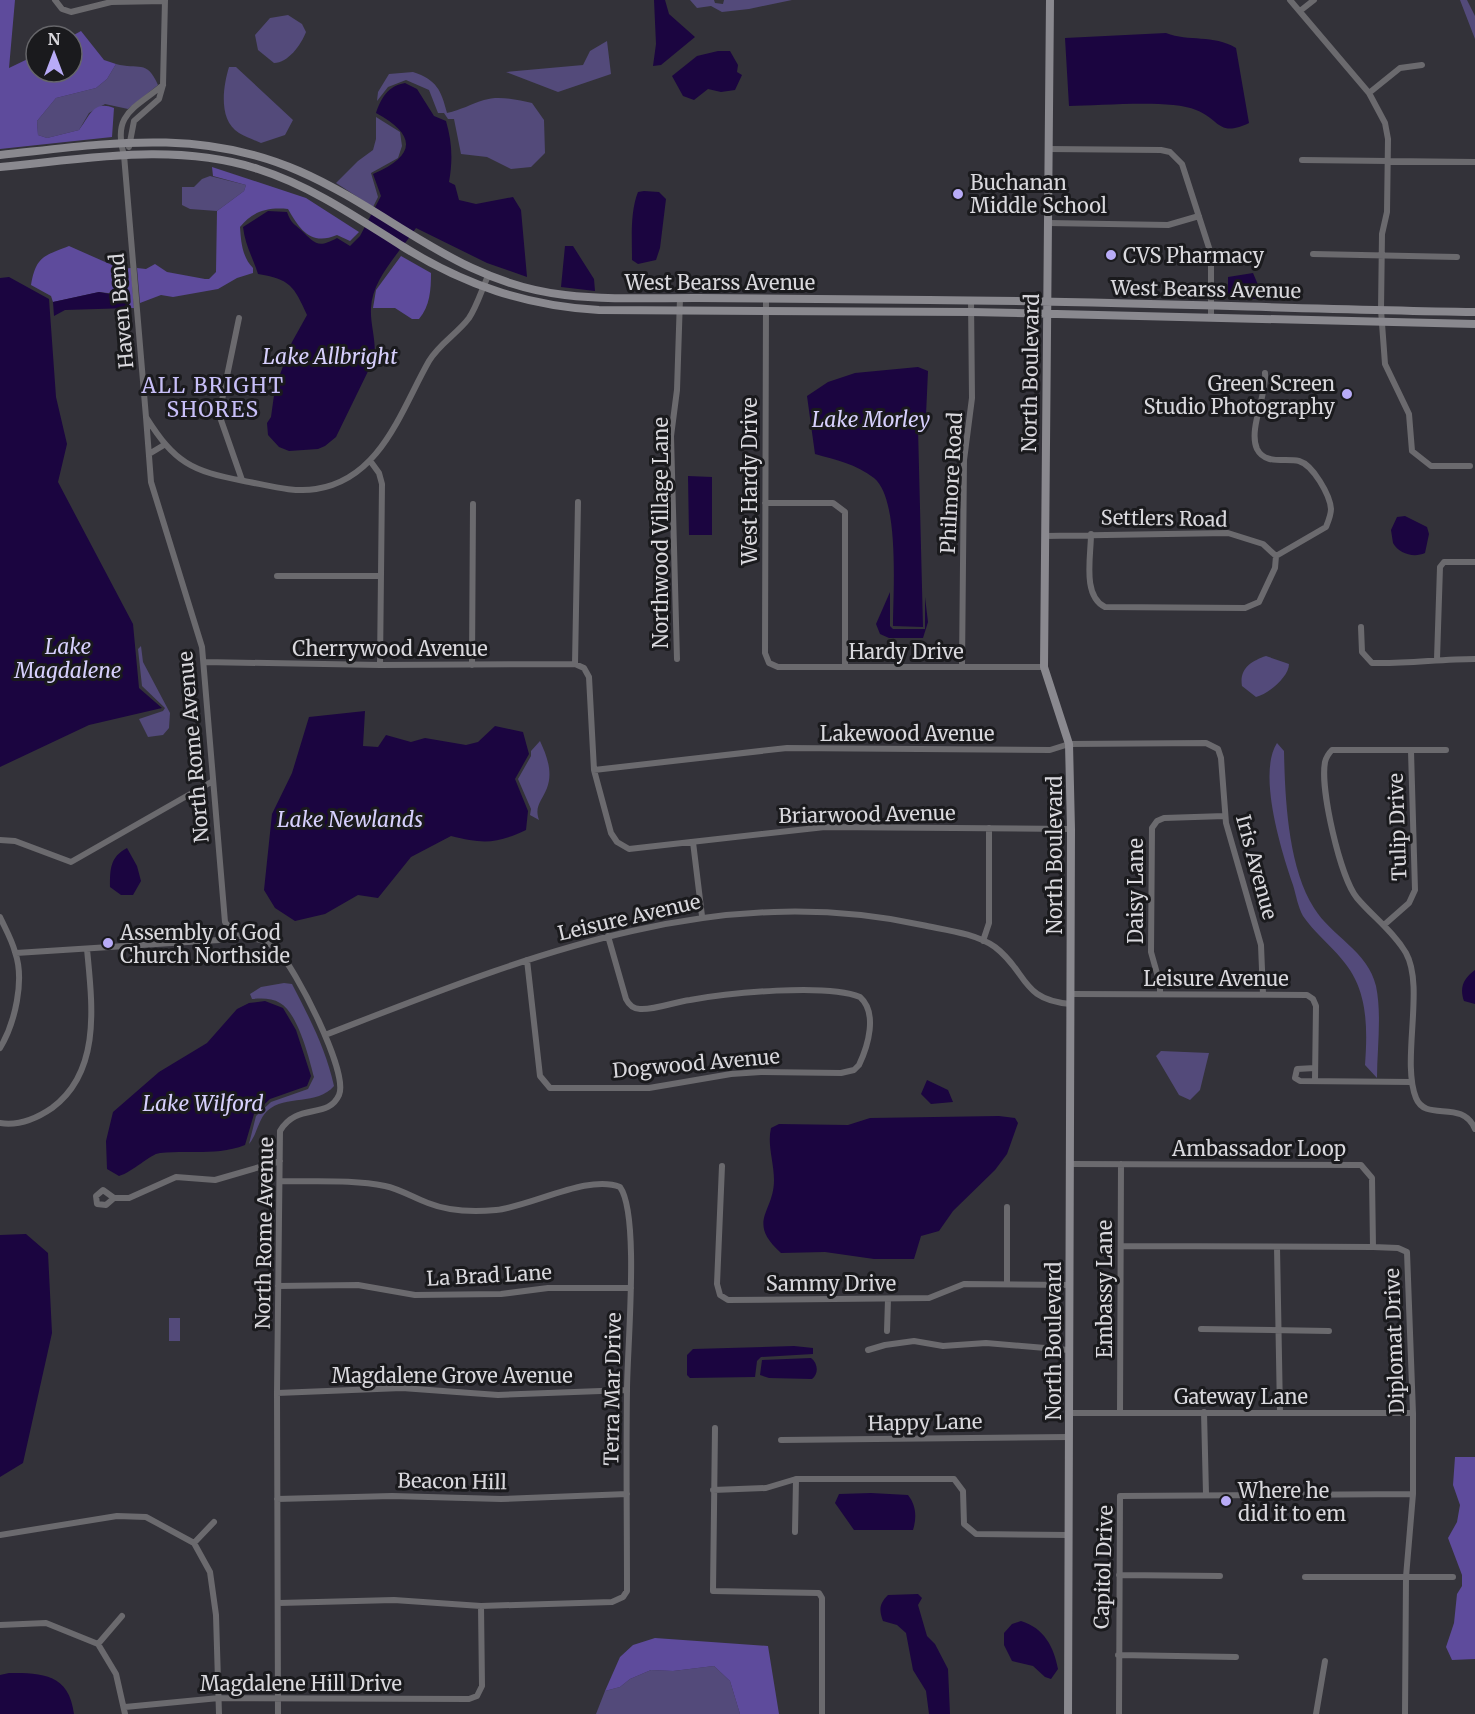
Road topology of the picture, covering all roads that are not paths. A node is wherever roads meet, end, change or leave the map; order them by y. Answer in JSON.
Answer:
{"nodes":[{"id":1,"x":55,"y":0,"type":"edge"},
{"id":2,"x":1050,"y":0,"type":"edge"},
{"id":3,"x":1290,"y":0,"type":"edge"},
{"id":4,"x":1314,"y":0,"type":"edge"},
{"id":5,"x":165,"y":1,"type":"edge"},
{"id":6,"x":1300,"y":11,"type":"junction"},
{"id":7,"x":1422,"y":65,"type":"dead end"},
{"id":8,"x":163,"y":86,"type":"junction"},
{"id":9,"x":1369,"y":93,"type":"junction"},
{"id":10,"x":143,"y":102,"type":"junction"},
{"id":11,"x":148,"y":108,"type":"junction"},
{"id":12,"x":131,"y":142,"type":"junction"},
{"id":13,"x":121,"y":143,"type":"junction"},
{"id":14,"x":1048,"y":149,"type":"junction"},
{"id":15,"x":0,"y":155,"type":"edge"},
{"id":16,"x":124,"y":155,"type":"junction"},
{"id":17,"x":1302,"y":160,"type":"dead end"},
{"id":18,"x":1388,"y":161,"type":"junction"},
{"id":19,"x":1475,"y":162,"type":"edge"},
{"id":20,"x":0,"y":167,"type":"edge"},
{"id":21,"x":300,"y":171,"type":"junction"},
{"id":22,"x":295,"y":183,"type":"junction"},
{"id":23,"x":1199,"y":216,"type":"junction"},
{"id":24,"x":1047,"y":223,"type":"junction"},
{"id":25,"x":1313,"y":254,"type":"dead end"},
{"id":26,"x":1382,"y":256,"type":"junction"},
{"id":27,"x":1457,"y":257,"type":"dead end"},
{"id":28,"x":488,"y":276,"type":"junction"},
{"id":29,"x":482,"y":288,"type":"junction"},
{"id":30,"x":612,"y":298,"type":"junction"},
{"id":31,"x":680,"y":298,"type":"junction"},
{"id":32,"x":766,"y":299,"type":"junction"},
{"id":33,"x":858,"y":299,"type":"junction"},
{"id":34,"x":971,"y":300,"type":"junction"},
{"id":35,"x":1048,"y":302,"type":"junction"},
{"id":36,"x":1210,"y":304,"type":"junction"},
{"id":37,"x":612,"y":310,"type":"junction"},
{"id":38,"x":680,"y":310,"type":"junction"},
{"id":39,"x":1380,"y":310,"type":"junction"},
{"id":40,"x":767,"y":311,"type":"junction"},
{"id":41,"x":858,"y":311,"type":"junction"},
{"id":42,"x":971,"y":312,"type":"junction"},
{"id":43,"x":1475,"y":312,"type":"edge"},
{"id":44,"x":1048,"y":314,"type":"junction"},
{"id":45,"x":1211,"y":317,"type":"junction"},
{"id":46,"x":239,"y":318,"type":"dead end"},
{"id":47,"x":1382,"y":323,"type":"junction"},
{"id":48,"x":1475,"y":324,"type":"edge"},
{"id":49,"x":1265,"y":373,"type":"dead end"},
{"id":50,"x":146,"y":417,"type":"junction"},
{"id":51,"x":164,"y":445,"type":"junction"},
{"id":52,"x":149,"y":454,"type":"junction"},
{"id":53,"x":371,"y":462,"type":"junction"},
{"id":54,"x":1470,"y":466,"type":"dead end"},
{"id":55,"x":242,"y":480,"type":"junction"},
{"id":56,"x":578,"y":502,"type":"dead end"},
{"id":57,"x":765,"y":503,"type":"junction"},
{"id":58,"x":473,"y":504,"type":"dead end"},
{"id":59,"x":1091,"y":534,"type":"junction"},
{"id":60,"x":1045,"y":536,"type":"junction"},
{"id":61,"x":1276,"y":556,"type":"junction"},
{"id":62,"x":1475,"y":562,"type":"edge"},
{"id":63,"x":277,"y":576,"type":"dead end"},
{"id":64,"x":381,"y":576,"type":"junction"},
{"id":65,"x":1361,"y":627,"type":"dead end"},
{"id":66,"x":677,"y":659,"type":"dead end"},
{"id":67,"x":1437,"y":659,"type":"junction"},
{"id":68,"x":1475,"y":659,"type":"edge"},
{"id":69,"x":204,"y":662,"type":"junction"},
{"id":70,"x":769,"y":663,"type":"joint"},
{"id":71,"x":575,"y":664,"type":"junction"},
{"id":72,"x":380,"y":665,"type":"junction"},
{"id":73,"x":472,"y":665,"type":"junction"},
{"id":74,"x":845,"y":667,"type":"junction"},
{"id":75,"x":962,"y":667,"type":"junction"},
{"id":76,"x":1044,"y":667,"type":"junction"},
{"id":77,"x":1069,"y":744,"type":"junction"},
{"id":78,"x":1218,"y":749,"type":"joint"},
{"id":79,"x":1446,"y":750,"type":"dead end"},
{"id":80,"x":1411,"y":752,"type":"junction"},
{"id":81,"x":594,"y":770,"type":"junction"},
{"id":82,"x":213,"y":781,"type":"junction"},
{"id":83,"x":1225,"y":816,"type":"junction"},
{"id":84,"x":989,"y":828,"type":"junction"},
{"id":85,"x":1071,"y":829,"type":"junction"},
{"id":86,"x":0,"y":840,"type":"edge"},
{"id":87,"x":693,"y":842,"type":"junction"},
{"id":88,"x":702,"y":916,"type":"junction"},
{"id":89,"x":0,"y":917,"type":"edge"},
{"id":90,"x":1384,"y":925,"type":"junction"},
{"id":91,"x":235,"y":935,"type":"junction"},
{"id":92,"x":608,"y":936,"type":"junction"},
{"id":93,"x":982,"y":941,"type":"junction"},
{"id":94,"x":87,"y":948,"type":"junction"},
{"id":95,"x":16,"y":953,"type":"junction"},
{"id":96,"x":527,"y":960,"type":"junction"},
{"id":97,"x":1071,"y":994,"type":"junction"},
{"id":98,"x":1160,"y":994,"type":"junction"},
{"id":99,"x":1263,"y":994,"type":"junction"},
{"id":100,"x":1071,"y":1004,"type":"junction"},
{"id":101,"x":325,"y":1035,"type":"junction"},
{"id":102,"x":0,"y":1048,"type":"edge"},
{"id":103,"x":1315,"y":1068,"type":"junction"},
{"id":104,"x":1315,"y":1081,"type":"junction"},
{"id":105,"x":1412,"y":1082,"type":"junction"},
{"id":106,"x":0,"y":1123,"type":"edge"},
{"id":107,"x":1475,"y":1129,"type":"edge"},
{"id":108,"x":279,"y":1161,"type":"junction"},
{"id":109,"x":1071,"y":1164,"type":"junction"},
{"id":110,"x":1121,"y":1164,"type":"junction"},
{"id":111,"x":722,"y":1166,"type":"dead end"},
{"id":112,"x":280,"y":1181,"type":"junction"},
{"id":113,"x":114,"y":1198,"type":"dead end"},
{"id":114,"x":1007,"y":1208,"type":"dead end"},
{"id":115,"x":1121,"y":1246,"type":"junction"},
{"id":116,"x":1277,"y":1247,"type":"junction"},
{"id":117,"x":1373,"y":1247,"type":"junction"},
{"id":118,"x":1007,"y":1284,"type":"junction"},
{"id":119,"x":1070,"y":1285,"type":"junction"},
{"id":120,"x":278,"y":1286,"type":"junction"},
{"id":121,"x":631,"y":1288,"type":"junction"},
{"id":122,"x":888,"y":1299,"type":"junction"},
{"id":123,"x":1202,"y":1329,"type":"dead end"},
{"id":124,"x":1278,"y":1330,"type":"junction"},
{"id":125,"x":887,"y":1331,"type":"dead end"},
{"id":126,"x":1329,"y":1331,"type":"dead end"},
{"id":127,"x":868,"y":1350,"type":"dead end"},
{"id":128,"x":1069,"y":1350,"type":"junction"},
{"id":129,"x":627,"y":1390,"type":"junction"},
{"id":130,"x":277,"y":1393,"type":"junction"},
{"id":131,"x":1204,"y":1412,"type":"junction"},
{"id":132,"x":1280,"y":1412,"type":"junction"},
{"id":133,"x":1069,"y":1413,"type":"junction"},
{"id":134,"x":1120,"y":1413,"type":"junction"},
{"id":135,"x":1413,"y":1413,"type":"junction"},
{"id":136,"x":715,"y":1428,"type":"dead end"},
{"id":137,"x":1069,"y":1437,"type":"junction"},
{"id":138,"x":781,"y":1440,"type":"dead end"},
{"id":139,"x":795,"y":1479,"type":"junction"},
{"id":140,"x":713,"y":1490,"type":"junction"},
{"id":141,"x":627,"y":1494,"type":"junction"},
{"id":142,"x":1206,"y":1494,"type":"junction"},
{"id":143,"x":1413,"y":1494,"type":"junction"},
{"id":144,"x":277,"y":1499,"type":"junction"},
{"id":145,"x":214,"y":1522,"type":"dead end"},
{"id":146,"x":795,"y":1532,"type":"dead end"},
{"id":147,"x":0,"y":1535,"type":"edge"},
{"id":148,"x":1068,"y":1535,"type":"junction"},
{"id":149,"x":194,"y":1543,"type":"junction"},
{"id":150,"x":1119,"y":1575,"type":"junction"},
{"id":151,"x":1220,"y":1576,"type":"dead end"},
{"id":152,"x":1305,"y":1577,"type":"dead end"},
{"id":153,"x":1406,"y":1577,"type":"junction"},
{"id":154,"x":1453,"y":1577,"type":"dead end"},
{"id":155,"x":279,"y":1604,"type":"junction"},
{"id":156,"x":481,"y":1606,"type":"junction"},
{"id":157,"x":122,"y":1616,"type":"dead end"},
{"id":158,"x":0,"y":1625,"type":"edge"},
{"id":159,"x":98,"y":1644,"type":"junction"},
{"id":160,"x":1118,"y":1655,"type":"junction"},
{"id":161,"x":1236,"y":1657,"type":"dead end"},
{"id":162,"x":1325,"y":1662,"type":"dead end"},
{"id":163,"x":219,"y":1698,"type":"junction"},
{"id":164,"x":278,"y":1699,"type":"junction"},
{"id":165,"x":125,"y":1710,"type":"edge"},
{"id":166,"x":219,"y":1714,"type":"edge"},
{"id":167,"x":278,"y":1714,"type":"edge"},
{"id":168,"x":822,"y":1714,"type":"edge"},
{"id":169,"x":1068,"y":1714,"type":"edge"},
{"id":170,"x":1119,"y":1714,"type":"edge"},
{"id":171,"x":1316,"y":1714,"type":"edge"},
{"id":172,"x":1405,"y":1714,"type":"edge"}],
"edges":[{"from":1,"to":5,"type":"street"},
{"from":2,"to":14,"type":"main road","name":"North Boulevard"},
{"from":3,"to":6,"type":"street"},
{"from":4,"to":6,"type":"street"},
{"from":5,"to":8,"type":"street"},
{"from":6,"to":9,"type":"street"},
{"from":7,"to":9,"type":"street"},
{"from":8,"to":10,"type":"street","name":"Haven Bend"},
{"from":8,"to":11,"type":"street"},
{"from":9,"to":18,"type":"street"},
{"from":10,"to":11,"type":"street"},
{"from":10,"to":13,"type":"street","name":"Haven Bend"},
{"from":11,"to":12,"type":"street"},
{"from":12,"to":13,"type":"main road","name":"West Bearss Avenue"},
{"from":12,"to":16,"type":"street"},
{"from":12,"to":21,"type":"main road","name":"West Bearss Avenue"},
{"from":13,"to":15,"type":"main road","name":"West Bearss Avenue"},
{"from":13,"to":16,"type":"street","name":"Haven Bend"},
{"from":14,"to":23,"type":"street"},
{"from":14,"to":24,"type":"main road","name":"North Boulevard"},
{"from":16,"to":20,"type":"main road","name":"West Bearss Avenue"},
{"from":16,"to":22,"type":"main road","name":"West Bearss Avenue"},
{"from":16,"to":50,"type":"street","name":"Haven Bend"},
{"from":17,"to":18,"type":"street"},
{"from":18,"to":19,"type":"street"},
{"from":18,"to":26,"type":"street"},
{"from":21,"to":22,"type":"street"},
{"from":21,"to":28,"type":"main road","name":"West Bearss Avenue"},
{"from":22,"to":29,"type":"main road","name":"West Bearss Avenue"},
{"from":23,"to":24,"type":"street"},
{"from":23,"to":36,"type":"street"},
{"from":24,"to":35,"type":"main road","name":"North Boulevard"},
{"from":25,"to":26,"type":"street"},
{"from":26,"to":27,"type":"street"},
{"from":26,"to":39,"type":"street"},
{"from":28,"to":29,"type":"street","name":"Haven Bend"},
{"from":28,"to":30,"type":"main road","name":"West Bearss Avenue"},
{"from":29,"to":37,"type":"main road","name":"West Bearss Avenue"},
{"from":29,"to":53,"type":"street","name":"Haven Bend"},
{"from":30,"to":31,"type":"main road","name":"West Bearss Avenue"},
{"from":30,"to":37,"type":"street"},
{"from":31,"to":32,"type":"main road","name":"West Bearss Avenue"},
{"from":31,"to":38,"type":"street","name":"Northwood Village Lane"},
{"from":32,"to":33,"type":"main road","name":"West Bearss Avenue"},
{"from":32,"to":40,"type":"street","name":"West Hardy Drive"},
{"from":33,"to":34,"type":"main road","name":"West Bearss Avenue"},
{"from":33,"to":41,"type":"street"},
{"from":34,"to":35,"type":"main road","name":"West Bearss Avenue"},
{"from":34,"to":42,"type":"street","name":"Philmore Road"},
{"from":35,"to":36,"type":"main road","name":"West Bearss Avenue"},
{"from":35,"to":44,"type":"main road","name":"North Boulevard"},
{"from":36,"to":39,"type":"main road","name":"West Bearss Avenue"},
{"from":36,"to":45,"type":"street"},
{"from":37,"to":38,"type":"main road","name":"West Bearss Avenue"},
{"from":38,"to":40,"type":"main road","name":"West Bearss Avenue"},
{"from":38,"to":66,"type":"street","name":"Northwood Village Lane"},
{"from":39,"to":43,"type":"main road","name":"West Bearss Avenue"},
{"from":39,"to":47,"type":"street"},
{"from":40,"to":41,"type":"main road","name":"West Bearss Avenue"},
{"from":40,"to":57,"type":"street","name":"West Hardy Drive"},
{"from":41,"to":42,"type":"main road","name":"West Bearss Avenue"},
{"from":42,"to":44,"type":"main road","name":"West Bearss Avenue"},
{"from":42,"to":75,"type":"street","name":"Philmore Road"},
{"from":44,"to":45,"type":"main road","name":"West Bearss Avenue"},
{"from":44,"to":60,"type":"main road","name":"North Boulevard"},
{"from":45,"to":47,"type":"main road","name":"West Bearss Avenue"},
{"from":46,"to":55,"type":"street"},
{"from":47,"to":48,"type":"main road","name":"West Bearss Avenue"},
{"from":47,"to":54,"type":"street"},
{"from":49,"to":61,"type":"street"},
{"from":50,"to":51,"type":"street","name":"Haven Bend"},
{"from":50,"to":52,"type":"street","name":"North Rome Avenue"},
{"from":51,"to":52,"type":"street"},
{"from":51,"to":55,"type":"street","name":"Haven Bend"},
{"from":52,"to":69,"type":"street","name":"North Rome Avenue"},
{"from":53,"to":55,"type":"street","name":"Haven Bend"},
{"from":53,"to":64,"type":"street"},
{"from":56,"to":71,"type":"street"},
{"from":57,"to":70,"type":"street","name":"West Hardy Drive"},
{"from":57,"to":74,"type":"street"},
{"from":58,"to":73,"type":"street"},
{"from":59,"to":60,"type":"street","name":"Settlers Road"},
{"from":59,"to":61,"type":"street","name":"Settlers Road"},
{"from":59,"to":61,"type":"street"},
{"from":60,"to":76,"type":"main road","name":"North Boulevard"},
{"from":62,"to":67,"type":"street"},
{"from":63,"to":64,"type":"street"},
{"from":64,"to":72,"type":"street"},
{"from":65,"to":67,"type":"street"},
{"from":67,"to":68,"type":"street"},
{"from":69,"to":72,"type":"street","name":"Cherrywood Avenue"},
{"from":69,"to":82,"type":"street","name":"North Rome Avenue"},
{"from":70,"to":74,"type":"street","name":"Hardy Drive"},
{"from":71,"to":73,"type":"street","name":"Cherrywood Avenue"},
{"from":71,"to":81,"type":"street"},
{"from":72,"to":73,"type":"street","name":"Cherrywood Avenue"},
{"from":74,"to":75,"type":"street","name":"Hardy Drive"},
{"from":75,"to":76,"type":"street","name":"Hardy Drive"},
{"from":76,"to":77,"type":"main road","name":"North Boulevard"},
{"from":77,"to":78,"type":"street","name":"Lakewood Avenue"},
{"from":77,"to":81,"type":"street","name":"Lakewood Avenue"},
{"from":77,"to":85,"type":"main road","name":"North Boulevard"},
{"from":78,"to":83,"type":"street","name":"Iris Avenue"},
{"from":79,"to":80,"type":"street"},
{"from":80,"to":90,"type":"street","name":"Tulip Drive"},
{"from":80,"to":90,"type":"street"},
{"from":81,"to":87,"type":"street","name":"Briarwood Avenue"},
{"from":82,"to":86,"type":"street"},
{"from":82,"to":91,"type":"street","name":"North Rome Avenue"},
{"from":83,"to":98,"type":"street","name":"Daisy Lane"},
{"from":83,"to":99,"type":"street","name":"Iris Avenue"},
{"from":84,"to":85,"type":"street","name":"Briarwood Avenue"},
{"from":84,"to":87,"type":"street","name":"Briarwood Avenue"},
{"from":84,"to":93,"type":"street"},
{"from":85,"to":97,"type":"main road","name":"North Boulevard"},
{"from":87,"to":88,"type":"street"},
{"from":88,"to":92,"type":"street","name":"Leisure Avenue"},
{"from":88,"to":93,"type":"street","name":"Leisure Avenue"},
{"from":89,"to":95,"type":"street"},
{"from":90,"to":105,"type":"street"},
{"from":91,"to":94,"type":"street"},
{"from":91,"to":101,"type":"street","name":"North Rome Avenue"},
{"from":92,"to":96,"type":"street","name":"Leisure Avenue"},
{"from":92,"to":96,"type":"street","name":"Dogwood Avenue"},
{"from":93,"to":100,"type":"street","name":"Leisure Avenue"},
{"from":94,"to":95,"type":"street"},
{"from":94,"to":106,"type":"street"},
{"from":95,"to":102,"type":"street"},
{"from":96,"to":101,"type":"street","name":"Leisure Avenue"},
{"from":97,"to":98,"type":"street","name":"Leisure Avenue"},
{"from":97,"to":100,"type":"main road","name":"North Boulevard"},
{"from":98,"to":99,"type":"street","name":"Leisure Avenue"},
{"from":99,"to":103,"type":"street","name":"Leisure Avenue"},
{"from":100,"to":109,"type":"main road","name":"North Boulevard"},
{"from":101,"to":108,"type":"street","name":"North Rome Avenue"},
{"from":103,"to":104,"type":"street","name":"Leisure Avenue"},
{"from":103,"to":104,"type":"street"},
{"from":104,"to":105,"type":"street"},
{"from":105,"to":107,"type":"street"},
{"from":108,"to":112,"type":"street","name":"North Rome Avenue"},
{"from":108,"to":113,"type":"street"},
{"from":109,"to":110,"type":"street","name":"Ambassador Loop"},
{"from":109,"to":119,"type":"main road","name":"North Boulevard"},
{"from":110,"to":115,"type":"street","name":"Embassy Lane"},
{"from":110,"to":117,"type":"street","name":"Ambassador Loop"},
{"from":111,"to":122,"type":"street","name":"Sammy Drive"},
{"from":112,"to":120,"type":"street","name":"North Rome Avenue"},
{"from":112,"to":121,"type":"street","name":"Terra Mar Drive"},
{"from":114,"to":118,"type":"street"},
{"from":115,"to":116,"type":"street","name":"Diplomat Drive"},
{"from":115,"to":134,"type":"street","name":"Embassy Lane"},
{"from":116,"to":117,"type":"street","name":"Diplomat Drive"},
{"from":116,"to":124,"type":"street"},
{"from":117,"to":135,"type":"street","name":"Diplomat Drive"},
{"from":118,"to":119,"type":"street","name":"Sammy Drive"},
{"from":118,"to":122,"type":"street","name":"Sammy Drive"},
{"from":119,"to":128,"type":"main road","name":"North Boulevard"},
{"from":120,"to":121,"type":"street","name":"La Brad Lane"},
{"from":120,"to":130,"type":"street","name":"North Rome Avenue"},
{"from":121,"to":129,"type":"street","name":"Terra Mar Drive"},
{"from":122,"to":125,"type":"street"},
{"from":123,"to":124,"type":"street"},
{"from":124,"to":126,"type":"street"},
{"from":124,"to":132,"type":"street"},
{"from":127,"to":128,"type":"street"},
{"from":128,"to":133,"type":"main road","name":"North Boulevard"},
{"from":129,"to":130,"type":"street","name":"Magdalene Grove Avenue"},
{"from":129,"to":141,"type":"street","name":"Terra Mar Drive"},
{"from":130,"to":144,"type":"street","name":"North Rome Avenue"},
{"from":131,"to":132,"type":"street","name":"Gateway Lane"},
{"from":131,"to":134,"type":"street","name":"Gateway Lane"},
{"from":131,"to":142,"type":"street"},
{"from":132,"to":135,"type":"street","name":"Gateway Lane"},
{"from":133,"to":134,"type":"street","name":"Gateway Lane"},
{"from":133,"to":137,"type":"main road","name":"North Boulevard"},
{"from":135,"to":143,"type":"street","name":"Diplomat Drive"},
{"from":136,"to":140,"type":"street"},
{"from":137,"to":138,"type":"street","name":"Happy Lane"},
{"from":137,"to":148,"type":"main road","name":"North Boulevard"},
{"from":139,"to":140,"type":"street"},
{"from":139,"to":146,"type":"street"},
{"from":139,"to":148,"type":"street"},
{"from":140,"to":168,"type":"street"},
{"from":141,"to":144,"type":"street","name":"Beacon Hill"},
{"from":141,"to":156,"type":"street","name":"Terra Mar Drive"},
{"from":142,"to":143,"type":"street","name":"Capitol Drive"},
{"from":142,"to":150,"type":"street","name":"Capitol Drive"},
{"from":143,"to":153,"type":"street","name":"Diplomat Drive"},
{"from":144,"to":155,"type":"street","name":"North Rome Avenue"},
{"from":145,"to":149,"type":"street"},
{"from":147,"to":149,"type":"street"},
{"from":148,"to":169,"type":"main road","name":"North Boulevard"},
{"from":149,"to":163,"type":"street"},
{"from":150,"to":151,"type":"street"},
{"from":150,"to":160,"type":"street","name":"Capitol Drive"},
{"from":152,"to":153,"type":"street"},
{"from":153,"to":154,"type":"street"},
{"from":153,"to":172,"type":"street","name":"Diplomat Drive"},
{"from":155,"to":156,"type":"street","name":"Terra Mar Drive"},
{"from":155,"to":164,"type":"street","name":"North Rome Avenue"},
{"from":156,"to":164,"type":"street","name":"Magdalene Hill Drive"},
{"from":157,"to":159,"type":"street"},
{"from":158,"to":159,"type":"street"},
{"from":159,"to":165,"type":"street"},
{"from":160,"to":161,"type":"street"},
{"from":160,"to":170,"type":"street","name":"Capitol Drive"},
{"from":162,"to":171,"type":"street"},
{"from":163,"to":164,"type":"street","name":"Magdalene Hill Drive"},
{"from":163,"to":165,"type":"street","name":"Magdalene Hill Drive"},
{"from":163,"to":166,"type":"street"},
{"from":164,"to":167,"type":"street","name":"North Rome Avenue"}]}
